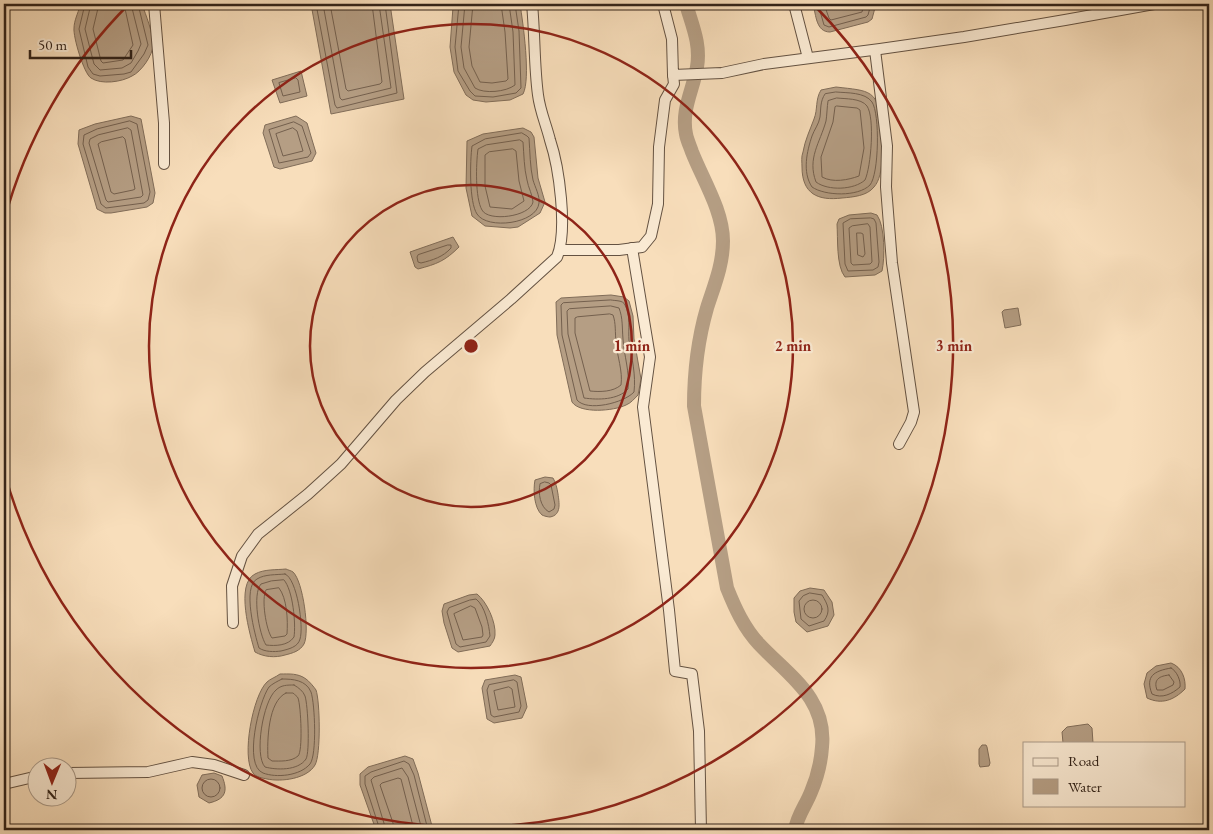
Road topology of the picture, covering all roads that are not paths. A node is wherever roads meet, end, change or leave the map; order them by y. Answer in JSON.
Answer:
{"nodes":[{"id":1,"x":154,"y":4,"type":"edge"},
{"id":2,"x":532,"y":4,"type":"edge"},
{"id":3,"x":663,"y":4,"type":"edge"},
{"id":4,"x":794,"y":4,"type":"edge"},
{"id":5,"x":1154,"y":4,"type":"edge"},
{"id":6,"x":875,"y":50,"type":"junction"},
{"id":7,"x":808,"y":58,"type":"junction"},
{"id":8,"x":673,"y":75,"type":"junction"},
{"id":9,"x":164,"y":164,"type":"dead end"},
{"id":10,"x":632,"y":248,"type":"junction"},
{"id":11,"x":560,"y":250,"type":"junction"},
{"id":12,"x":899,"y":444,"type":"dead end"},
{"id":13,"x":233,"y":623,"type":"dead end"},
{"id":14,"x":78,"y":773,"type":"edge"},
{"id":15,"x":244,"y":775,"type":"dead end"},
{"id":16,"x":28,"y":778,"type":"edge"},
{"id":17,"x":4,"y":784,"type":"edge"},
{"id":18,"x":701,"y":830,"type":"edge"}],
"edges":[{"from":1,"to":9,"type":"street"},
{"from":2,"to":11,"type":"street"},
{"from":3,"to":8,"type":"street"},
{"from":4,"to":7,"type":"street"},
{"from":5,"to":6,"type":"street"},
{"from":6,"to":7,"type":"street"},
{"from":6,"to":12,"type":"street"},
{"from":7,"to":8,"type":"street"},
{"from":8,"to":10,"type":"street"},
{"from":10,"to":11,"type":"street"},
{"from":10,"to":18,"type":"street"},
{"from":11,"to":13,"type":"street"},
{"from":14,"to":15,"type":"street"},
{"from":16,"to":17,"type":"street"}]}
